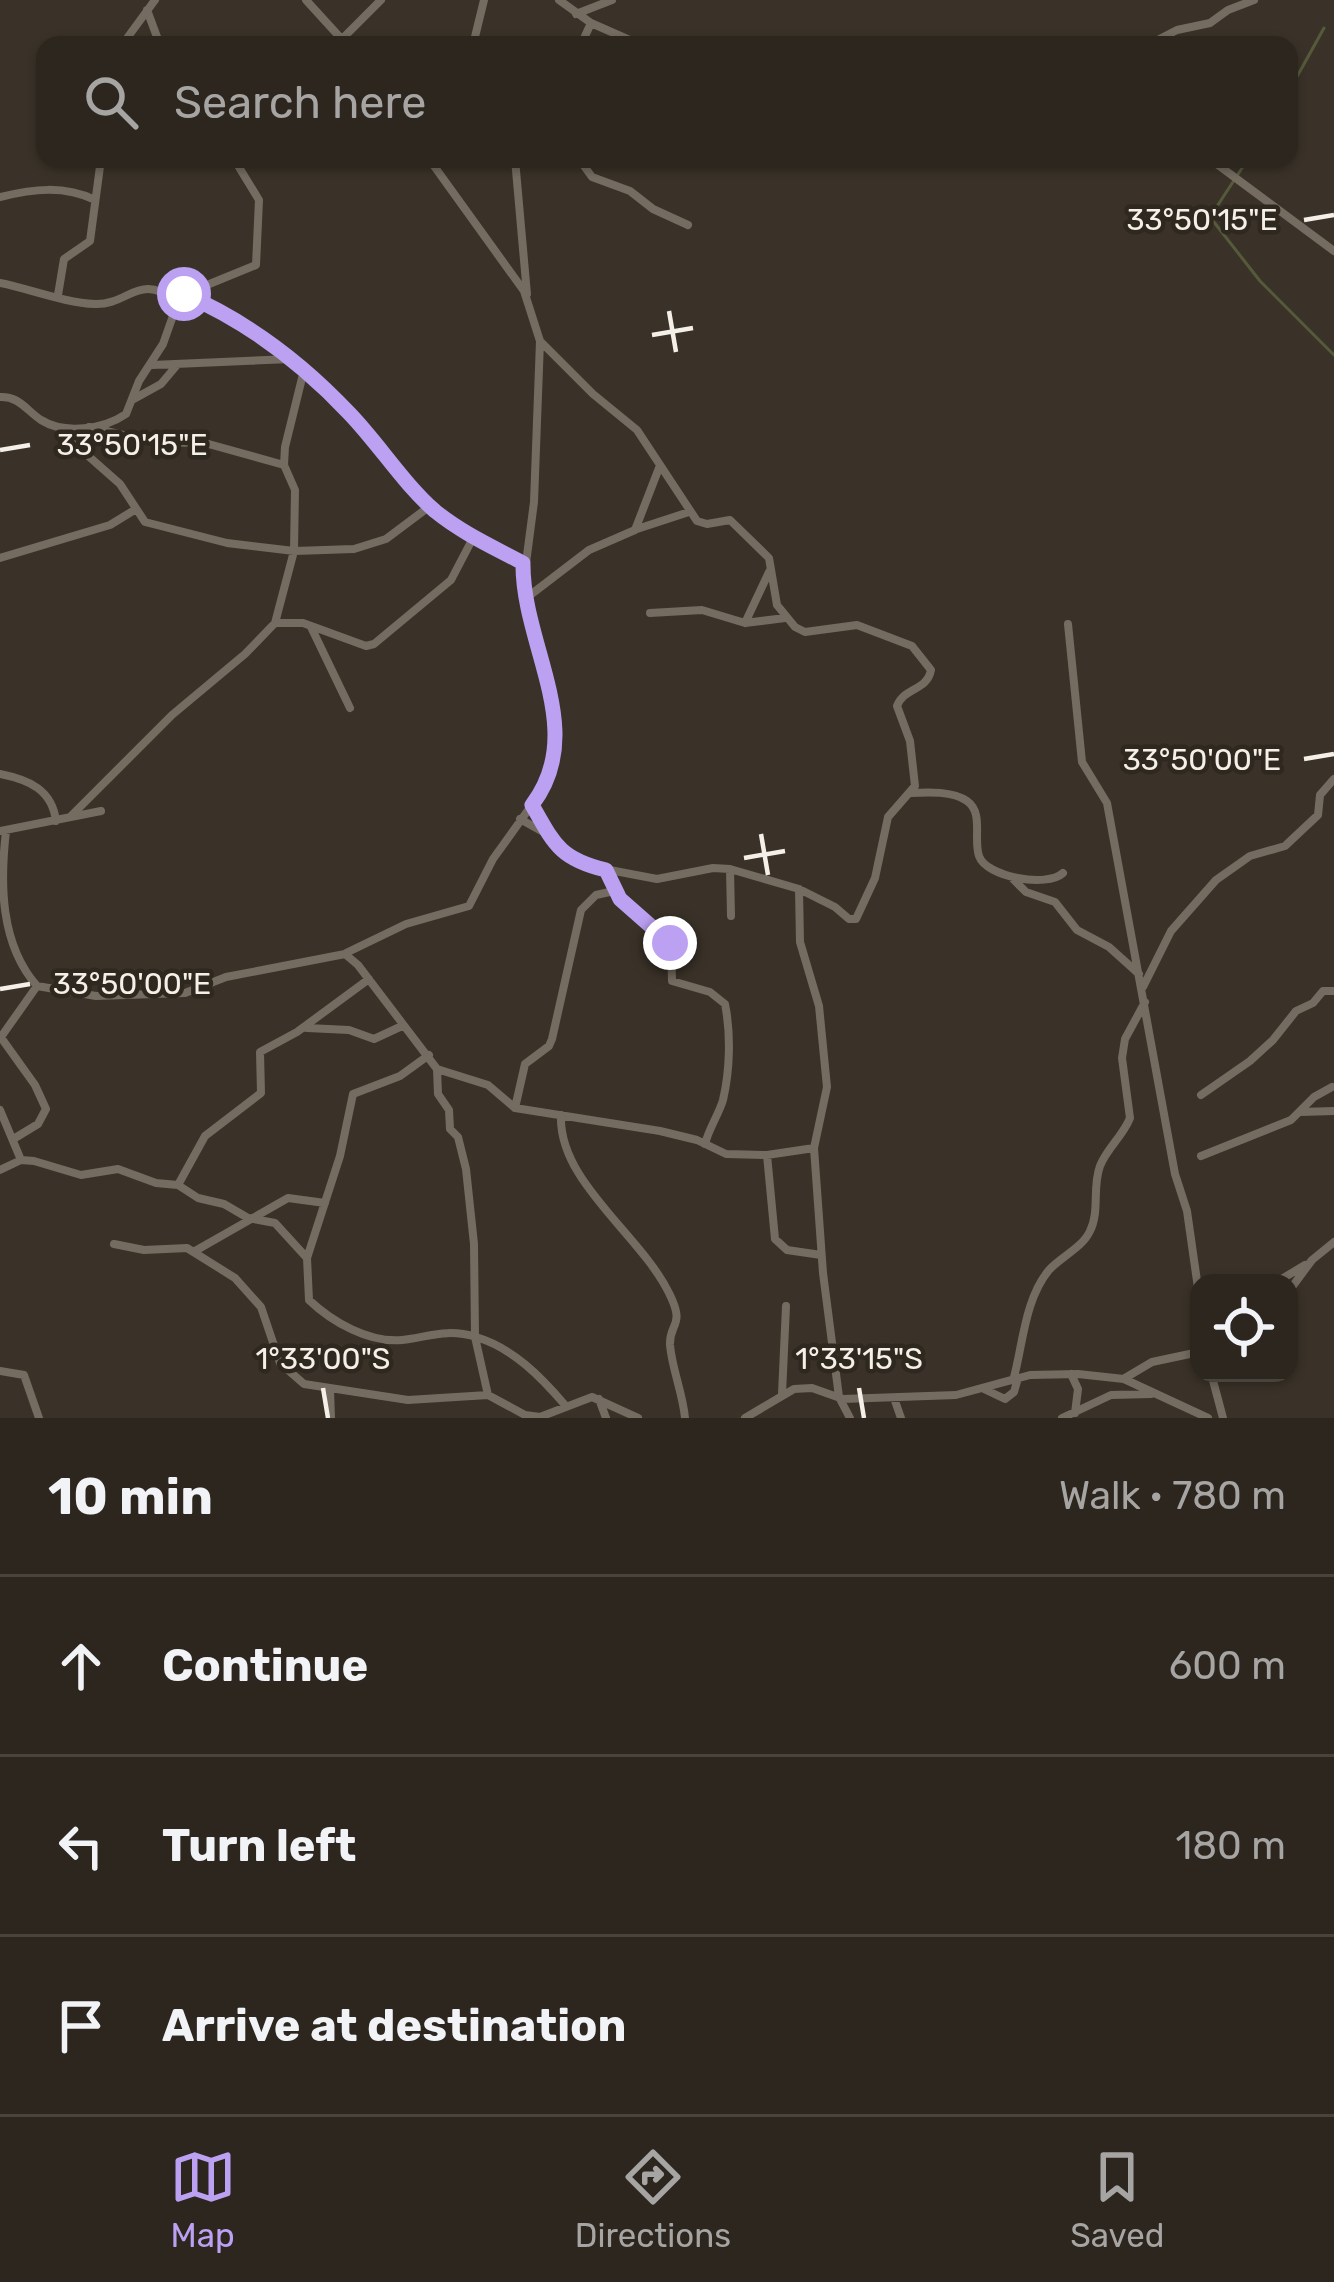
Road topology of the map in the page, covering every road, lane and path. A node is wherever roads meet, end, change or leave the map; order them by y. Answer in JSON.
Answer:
{"nodes":[{"id":1,"x":155,"y":0,"type":"edge"},
{"id":2,"x":306,"y":0,"type":"edge"},
{"id":3,"x":381,"y":0,"type":"edge"},
{"id":4,"x":484,"y":0,"type":"edge"},
{"id":5,"x":559,"y":0,"type":"edge"},
{"id":6,"x":612,"y":0,"type":"edge"},
{"id":7,"x":1254,"y":0,"type":"edge"},
{"id":8,"x":147,"y":10,"type":"junction"},
{"id":9,"x":576,"y":14,"type":"junction"},
{"id":10,"x":591,"y":23,"type":"junction"},
{"id":11,"x":128,"y":36,"type":"edge"},
{"id":12,"x":157,"y":36,"type":"edge"},
{"id":13,"x":339,"y":36,"type":"edge"},
{"id":14,"x":351,"y":36,"type":"edge"},
{"id":15,"x":474,"y":36,"type":"edge"},
{"id":16,"x":585,"y":36,"type":"edge"},
{"id":17,"x":621,"y":36,"type":"edge"},
{"id":18,"x":1165,"y":36,"type":"edge"},
{"id":19,"x":100,"y":168,"type":"edge"},
{"id":20,"x":240,"y":168,"type":"edge"},
{"id":21,"x":436,"y":168,"type":"edge"},
{"id":22,"x":516,"y":168,"type":"edge"},
{"id":23,"x":585,"y":168,"type":"edge"},
{"id":24,"x":1222,"y":168,"type":"edge"},
{"id":25,"x":0,"y":197,"type":"edge"},
{"id":26,"x":95,"y":200,"type":"junction"},
{"id":27,"x":688,"y":226,"type":"dead end"},
{"id":28,"x":1334,"y":251,"type":"edge"},
{"id":29,"x":0,"y":283,"type":"edge"},
{"id":30,"x":58,"y":295,"type":"junction"},
{"id":31,"x":180,"y":297,"type":"junction"},
{"id":32,"x":528,"y":302,"type":"junction"},
{"id":33,"x":539,"y":341,"type":"junction"},
{"id":34,"x":291,"y":359,"type":"junction"},
{"id":35,"x":150,"y":364,"type":"junction"},
{"id":36,"x":177,"y":365,"type":"junction"},
{"id":37,"x":304,"y":370,"type":"junction"},
{"id":38,"x":0,"y":397,"type":"edge"},
{"id":39,"x":132,"y":400,"type":"junction"},
{"id":40,"x":53,"y":426,"type":"junction"},
{"id":41,"x":88,"y":427,"type":"junction"},
{"id":42,"x":284,"y":465,"type":"junction"},
{"id":43,"x":659,"y":466,"type":"junction"},
{"id":44,"x":430,"y":506,"type":"junction"},
{"id":45,"x":136,"y":509,"type":"junction"},
{"id":46,"x":689,"y":512,"type":"junction"},
{"id":47,"x":635,"y":530,"type":"junction"},
{"id":48,"x":473,"y":538,"type":"junction"},
{"id":49,"x":294,"y":551,"type":"junction"},
{"id":50,"x":0,"y":558,"type":"edge"},
{"id":51,"x":523,"y":563,"type":"junction"},
{"id":52,"x":770,"y":571,"type":"junction"},
{"id":53,"x":525,"y":599,"type":"junction"},
{"id":54,"x":650,"y":613,"type":"dead end"},
{"id":55,"x":785,"y":617,"type":"junction"},
{"id":56,"x":275,"y":623,"type":"junction"},
{"id":57,"x":745,"y":623,"type":"junction"},
{"id":58,"x":1068,"y":624,"type":"dead end"},
{"id":59,"x":311,"y":626,"type":"junction"},
{"id":60,"x":350,"y":707,"type":"dead end"},
{"id":61,"x":0,"y":774,"type":"edge"},
{"id":62,"x":1334,"y":779,"type":"edge"},
{"id":63,"x":909,"y":793,"type":"junction"},
{"id":64,"x":532,"y":805,"type":"junction"},
{"id":65,"x":101,"y":811,"type":"dead end"},
{"id":66,"x":70,"y":818,"type":"junction"},
{"id":67,"x":520,"y":819,"type":"junction"},
{"id":68,"x":56,"y":821,"type":"junction"},
{"id":69,"x":3,"y":831,"type":"edge"},
{"id":70,"x":548,"y":835,"type":"junction"},
{"id":71,"x":730,"y":869,"type":"junction"},
{"id":72,"x":606,"y":870,"type":"junction"},
{"id":73,"x":1063,"y":873,"type":"dead end"},
{"id":74,"x":1008,"y":874,"type":"junction"},
{"id":75,"x":800,"y":889,"type":"junction"},
{"id":76,"x":614,"y":891,"type":"junction"},
{"id":77,"x":2,"y":908,"type":"edge"},
{"id":78,"x":730,"y":916,"type":"dead end"},
{"id":79,"x":345,"y":954,"type":"junction"},
{"id":80,"x":1140,"y":975,"type":"junction"},
{"id":81,"x":369,"y":979,"type":"junction"},
{"id":82,"x":37,"y":986,"type":"junction"},
{"id":83,"x":1142,"y":989,"type":"junction"},
{"id":84,"x":1334,"y":991,"type":"edge"},
{"id":85,"x":1145,"y":1002,"type":"junction"},
{"id":86,"x":402,"y":1026,"type":"junction"},
{"id":87,"x":303,"y":1028,"type":"junction"},
{"id":88,"x":0,"y":1036,"type":"edge"},
{"id":89,"x":429,"y":1055,"type":"junction"},
{"id":90,"x":437,"y":1069,"type":"junction"},
{"id":91,"x":1333,"y":1087,"type":"edge"},
{"id":92,"x":1201,"y":1095,"type":"dead end"},
{"id":93,"x":515,"y":1108,"type":"junction"},
{"id":94,"x":0,"y":1110,"type":"edge"},
{"id":95,"x":1334,"y":1111,"type":"edge"},
{"id":96,"x":1300,"y":1112,"type":"junction"},
{"id":97,"x":562,"y":1115,"type":"junction"},
{"id":98,"x":14,"y":1138,"type":"junction"},
{"id":99,"x":705,"y":1144,"type":"junction"},
{"id":100,"x":814,"y":1148,"type":"junction"},
{"id":101,"x":767,"y":1155,"type":"junction"},
{"id":102,"x":1202,"y":1156,"type":"dead end"},
{"id":103,"x":21,"y":1160,"type":"junction"},
{"id":104,"x":0,"y":1170,"type":"edge"},
{"id":105,"x":178,"y":1185,"type":"junction"},
{"id":106,"x":325,"y":1203,"type":"junction"},
{"id":107,"x":248,"y":1218,"type":"junction"},
{"id":108,"x":1334,"y":1242,"type":"edge"},
{"id":109,"x":114,"y":1244,"type":"dead end"},
{"id":110,"x":195,"y":1251,"type":"junction"},
{"id":111,"x":821,"y":1255,"type":"junction"},
{"id":112,"x":307,"y":1258,"type":"junction"},
{"id":113,"x":1310,"y":1262,"type":"junction"},
{"id":114,"x":1197,"y":1274,"type":"edge"},
{"id":115,"x":1290,"y":1274,"type":"edge"},
{"id":116,"x":1298,"y":1279,"type":"edge"},
{"id":117,"x":786,"y":1306,"type":"dead end"},
{"id":118,"x":475,"y":1336,"type":"junction"},
{"id":119,"x":1190,"y":1354,"type":"edge"},
{"id":120,"x":0,"y":1371,"type":"edge"},
{"id":121,"x":1071,"y":1374,"type":"junction"},
{"id":122,"x":1016,"y":1378,"type":"junction"},
{"id":123,"x":1124,"y":1378,"type":"junction"},
{"id":124,"x":1213,"y":1382,"type":"edge"},
{"id":125,"x":984,"y":1389,"type":"junction"},
{"id":126,"x":330,"y":1390,"type":"junction"},
{"id":127,"x":782,"y":1394,"type":"junction"},
{"id":128,"x":1153,"y":1394,"type":"junction"},
{"id":129,"x":488,"y":1395,"type":"junction"},
{"id":130,"x":839,"y":1397,"type":"junction"},
{"id":131,"x":894,"y":1398,"type":"junction"},
{"id":132,"x":599,"y":1399,"type":"junction"},
{"id":133,"x":566,"y":1405,"type":"junction"},
{"id":134,"x":1074,"y":1416,"type":"edge"},
{"id":135,"x":539,"y":1417,"type":"edge"},
{"id":136,"x":1205,"y":1417,"type":"edge"},
{"id":137,"x":39,"y":1418,"type":"edge"},
{"id":138,"x":331,"y":1418,"type":"edge"},
{"id":139,"x":606,"y":1418,"type":"edge"},
{"id":140,"x":638,"y":1418,"type":"edge"},
{"id":141,"x":685,"y":1418,"type":"edge"},
{"id":142,"x":745,"y":1418,"type":"edge"},
{"id":143,"x":850,"y":1418,"type":"edge"},
{"id":144,"x":902,"y":1418,"type":"edge"},
{"id":145,"x":1062,"y":1418,"type":"edge"},
{"id":146,"x":1223,"y":1418,"type":"edge"}],
"edges":[{"from":1,"to":8,"type":"street"},
{"from":2,"to":13,"type":"street"},
{"from":3,"to":14,"type":"street"},
{"from":4,"to":15,"type":"street"},
{"from":5,"to":9,"type":"street"},
{"from":6,"to":9,"type":"street"},
{"from":7,"to":18,"type":"street"},
{"from":8,"to":11,"type":"street"},
{"from":8,"to":12,"type":"street"},
{"from":9,"to":10,"type":"street"},
{"from":10,"to":16,"type":"street"},
{"from":10,"to":17,"type":"street"},
{"from":19,"to":26,"type":"street"},
{"from":20,"to":31,"type":"street"},
{"from":21,"to":32,"type":"street"},
{"from":22,"to":32,"type":"street"},
{"from":23,"to":27,"type":"street"},
{"from":24,"to":28,"type":"street"},
{"from":25,"to":26,"type":"street"},
{"from":26,"to":30,"type":"street"},
{"from":29,"to":30,"type":"street"},
{"from":30,"to":31,"type":"street"},
{"from":31,"to":34,"type":"street"},
{"from":31,"to":35,"type":"street"},
{"from":32,"to":33,"type":"street"},
{"from":33,"to":43,"type":"street"},
{"from":33,"to":51,"type":"street"},
{"from":34,"to":36,"type":"street"},
{"from":34,"to":37,"type":"street"},
{"from":35,"to":36,"type":"street"},
{"from":35,"to":39,"type":"street"},
{"from":36,"to":39,"type":"street"},
{"from":37,"to":42,"type":"street"},
{"from":37,"to":44,"type":"street"},
{"from":38,"to":40,"type":"street"},
{"from":39,"to":41,"type":"street"},
{"from":40,"to":41,"type":"street"},
{"from":40,"to":45,"type":"street"},
{"from":41,"to":42,"type":"street"},
{"from":42,"to":49,"type":"street"},
{"from":43,"to":46,"type":"street"},
{"from":43,"to":47,"type":"street"},
{"from":44,"to":48,"type":"street"},
{"from":44,"to":49,"type":"street"},
{"from":45,"to":49,"type":"street"},
{"from":45,"to":50,"type":"street"},
{"from":46,"to":47,"type":"street"},
{"from":46,"to":52,"type":"street"},
{"from":47,"to":53,"type":"street"},
{"from":48,"to":51,"type":"street"},
{"from":48,"to":59,"type":"street"},
{"from":49,"to":56,"type":"street"},
{"from":51,"to":53,"type":"street"},
{"from":52,"to":55,"type":"street"},
{"from":52,"to":57,"type":"street"},
{"from":53,"to":64,"type":"street"},
{"from":54,"to":57,"type":"street"},
{"from":55,"to":57,"type":"street"},
{"from":55,"to":63,"type":"street"},
{"from":56,"to":59,"type":"street"},
{"from":56,"to":66,"type":"street"},
{"from":58,"to":80,"type":"street"},
{"from":59,"to":60,"type":"street"},
{"from":61,"to":68,"type":"street"},
{"from":62,"to":83,"type":"street"},
{"from":63,"to":74,"type":"street"},
{"from":63,"to":75,"type":"street"},
{"from":64,"to":67,"type":"street"},
{"from":64,"to":70,"type":"street"},
{"from":65,"to":66,"type":"street"},
{"from":66,"to":68,"type":"street"},
{"from":67,"to":70,"type":"street"},
{"from":67,"to":79,"type":"street"},
{"from":68,"to":69,"type":"street"},
{"from":69,"to":77,"type":"street"},
{"from":70,"to":72,"type":"street"},
{"from":71,"to":72,"type":"street"},
{"from":71,"to":75,"type":"street"},
{"from":71,"to":78,"type":"street"},
{"from":72,"to":76,"type":"street"},
{"from":73,"to":74,"type":"street"},
{"from":74,"to":80,"type":"street"},
{"from":75,"to":100,"type":"street"},
{"from":76,"to":93,"type":"street"},
{"from":76,"to":99,"type":"street"},
{"from":77,"to":82,"type":"street"},
{"from":79,"to":81,"type":"street"},
{"from":79,"to":82,"type":"street"},
{"from":80,"to":83,"type":"street"},
{"from":81,"to":86,"type":"street"},
{"from":81,"to":87,"type":"street"},
{"from":82,"to":88,"type":"street"},
{"from":83,"to":85,"type":"street"},
{"from":84,"to":92,"type":"street"},
{"from":85,"to":114,"type":"street"},
{"from":85,"to":122,"type":"street"},
{"from":86,"to":87,"type":"street"},
{"from":86,"to":89,"type":"street"},
{"from":87,"to":105,"type":"street"},
{"from":88,"to":98,"type":"street"},
{"from":89,"to":90,"type":"street"},
{"from":89,"to":106,"type":"street"},
{"from":90,"to":93,"type":"street"},
{"from":90,"to":118,"type":"street"},
{"from":91,"to":96,"type":"street"},
{"from":93,"to":97,"type":"street"},
{"from":94,"to":98,"type":"street"},
{"from":95,"to":96,"type":"street"},
{"from":96,"to":102,"type":"street"},
{"from":97,"to":99,"type":"street"},
{"from":97,"to":141,"type":"street"},
{"from":98,"to":103,"type":"street"},
{"from":99,"to":101,"type":"street"},
{"from":100,"to":101,"type":"street"},
{"from":100,"to":111,"type":"street"},
{"from":101,"to":111,"type":"street"},
{"from":103,"to":104,"type":"street"},
{"from":103,"to":105,"type":"street"},
{"from":105,"to":107,"type":"street"},
{"from":106,"to":107,"type":"street"},
{"from":106,"to":112,"type":"street"},
{"from":107,"to":110,"type":"street"},
{"from":107,"to":112,"type":"street"},
{"from":108,"to":113,"type":"street"},
{"from":109,"to":110,"type":"street"},
{"from":110,"to":126,"type":"street"},
{"from":111,"to":130,"type":"street"},
{"from":112,"to":118,"type":"street"},
{"from":113,"to":115,"type":"street"},
{"from":113,"to":116,"type":"street"},
{"from":117,"to":127,"type":"street"},
{"from":118,"to":129,"type":"street"},
{"from":118,"to":133,"type":"street"},
{"from":119,"to":123,"type":"street"},
{"from":120,"to":137,"type":"street"},
{"from":121,"to":122,"type":"street"},
{"from":121,"to":123,"type":"street"},
{"from":121,"to":134,"type":"street"},
{"from":122,"to":125,"type":"street"},
{"from":122,"to":125,"type":"street"},
{"from":123,"to":128,"type":"street"},
{"from":124,"to":146,"type":"street"},
{"from":125,"to":131,"type":"street"},
{"from":126,"to":129,"type":"street"},
{"from":126,"to":138,"type":"street"},
{"from":127,"to":130,"type":"street"},
{"from":127,"to":142,"type":"street"},
{"from":128,"to":134,"type":"street"},
{"from":128,"to":136,"type":"street"},
{"from":129,"to":135,"type":"street"},
{"from":130,"to":131,"type":"street"},
{"from":130,"to":143,"type":"street"},
{"from":131,"to":144,"type":"street"},
{"from":132,"to":133,"type":"street"},
{"from":132,"to":139,"type":"street"},
{"from":132,"to":140,"type":"street"},
{"from":133,"to":135,"type":"street"},
{"from":134,"to":145,"type":"street"}]}
